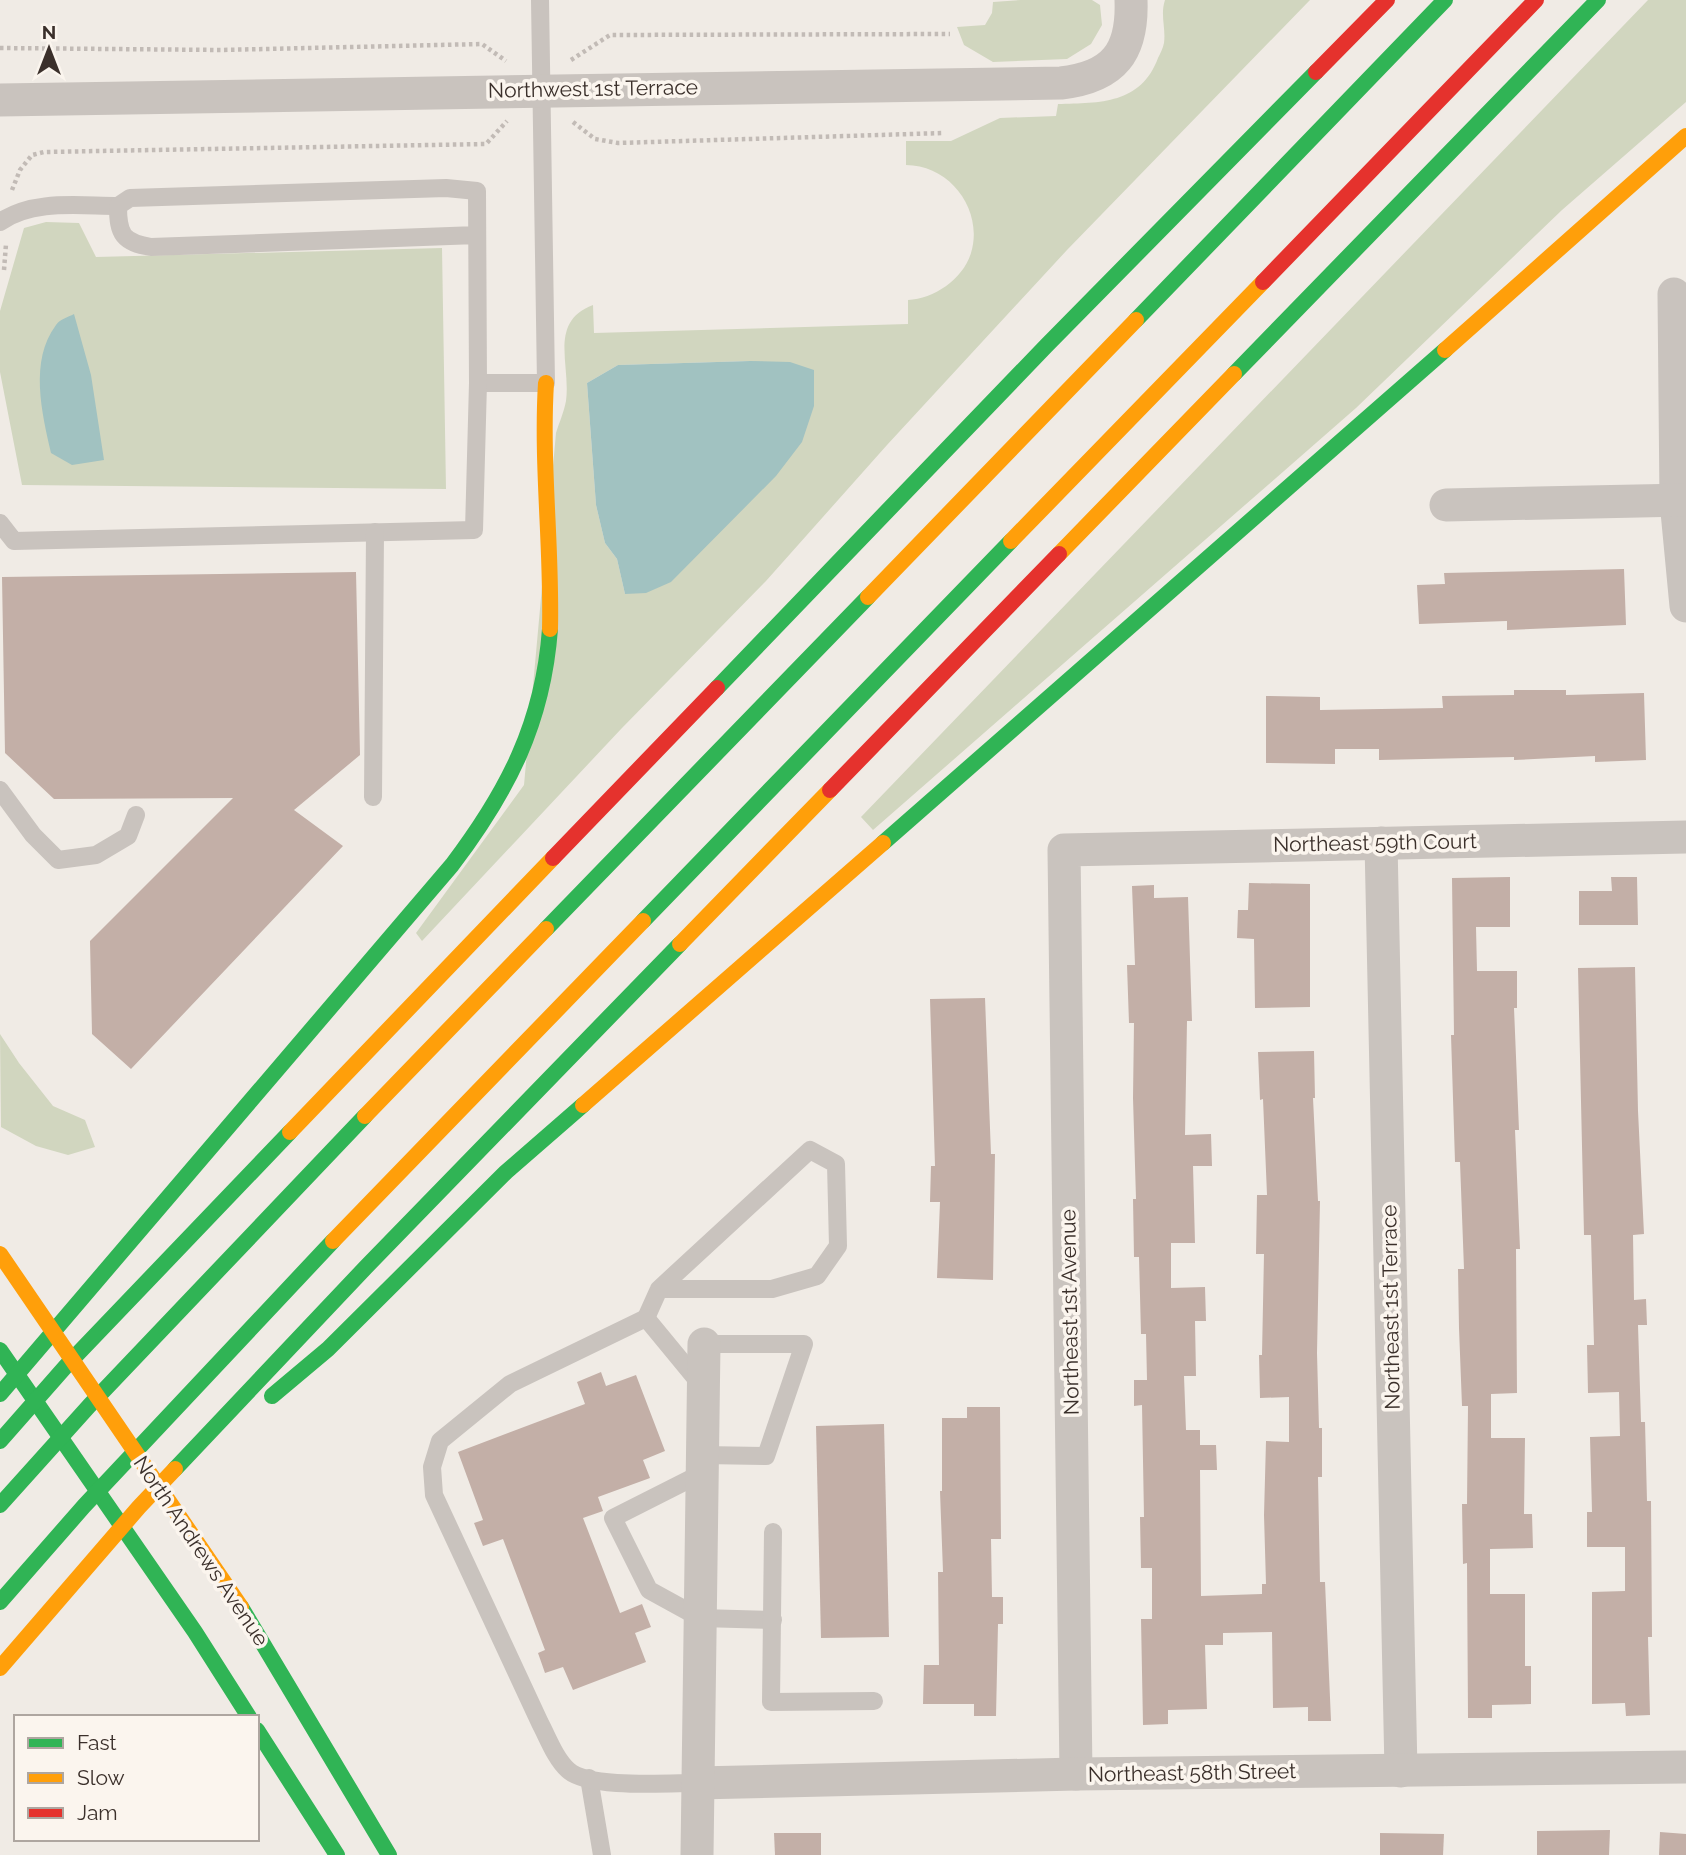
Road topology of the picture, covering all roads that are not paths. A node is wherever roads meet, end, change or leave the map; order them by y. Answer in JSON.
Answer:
{"nodes":[{"id":1,"x":540,"y":0,"type":"edge"},
{"id":2,"x":1131,"y":0,"type":"edge"},
{"id":3,"x":1387,"y":0,"type":"edge"},
{"id":4,"x":1445,"y":0,"type":"edge"},
{"id":5,"x":1536,"y":0,"type":"edge"},
{"id":6,"x":1598,"y":0,"type":"edge"},
{"id":7,"x":542,"y":90,"type":"junction"},
{"id":8,"x":0,"y":100,"type":"edge"},
{"id":9,"x":1686,"y":136,"type":"edge"},
{"id":10,"x":118,"y":206,"type":"junction"},
{"id":11,"x":4,"y":229,"type":"edge"},
{"id":12,"x":477,"y":235,"type":"junction"},
{"id":13,"x":1674,"y":294,"type":"dead end"},
{"id":14,"x":478,"y":383,"type":"junction"},
{"id":15,"x":546,"y":383,"type":"junction"},
{"id":16,"x":1681,"y":501,"type":"edge"},
{"id":17,"x":1446,"y":505,"type":"dead end"},
{"id":18,"x":0,"y":523,"type":"edge"},
{"id":19,"x":374,"y":532,"type":"junction"},
{"id":20,"x":1686,"y":606,"type":"edge"},
{"id":21,"x":0,"y":790,"type":"edge"},
{"id":22,"x":373,"y":797,"type":"dead end"},
{"id":23,"x":135,"y":815,"type":"dead end"},
{"id":24,"x":1686,"y":837,"type":"edge"},
{"id":25,"x":1381,"y":843,"type":"junction"},
{"id":26,"x":1063,"y":850,"type":"joint"},
{"id":27,"x":0,"y":1254,"type":"edge"},
{"id":28,"x":659,"y":1289,"type":"junction"},
{"id":29,"x":646,"y":1318,"type":"junction"},
{"id":30,"x":704,"y":1344,"type":"joint"},
{"id":31,"x":0,"y":1350,"type":"edge"},
{"id":32,"x":0,"y":1394,"type":"edge"},
{"id":33,"x":265,"y":1402,"type":"dead end"},
{"id":34,"x":704,"y":1405,"type":"junction"},
{"id":35,"x":244,"y":1419,"type":"dead end"},
{"id":36,"x":0,"y":1441,"type":"edge"},
{"id":37,"x":703,"y":1464,"type":"junction"},
{"id":38,"x":0,"y":1505,"type":"edge"},
{"id":39,"x":139,"y":1507,"type":"junction"},
{"id":40,"x":774,"y":1532,"type":"dead end"},
{"id":41,"x":0,"y":1602,"type":"edge"},
{"id":42,"x":700,"y":1618,"type":"junction"},
{"id":43,"x":773,"y":1620,"type":"junction"},
{"id":44,"x":0,"y":1668,"type":"edge"},
{"id":45,"x":874,"y":1701,"type":"dead end"},
{"id":46,"x":248,"y":1715,"type":"edge"},
{"id":47,"x":259,"y":1733,"type":"edge"},
{"id":48,"x":1686,"y":1767,"type":"edge"},
{"id":49,"x":1401,"y":1771,"type":"junction"},
{"id":50,"x":1076,"y":1774,"type":"junction"},
{"id":51,"x":589,"y":1779,"type":"junction"},
{"id":52,"x":697,"y":1783,"type":"junction"},
{"id":53,"x":337,"y":1855,"type":"edge"},
{"id":54,"x":389,"y":1855,"type":"edge"},
{"id":55,"x":602,"y":1855,"type":"edge"},
{"id":56,"x":697,"y":1855,"type":"edge"}],
"edges":[{"from":1,"to":7,"type":"lane"},
{"from":2,"to":7,"type":"street","name":"Northwest 1st Terrace"},
{"from":3,"to":36,"type":"main road"},
{"from":4,"to":38,"type":"main road"},
{"from":5,"to":41,"type":"main road"},
{"from":6,"to":39,"type":"main road"},
{"from":7,"to":8,"type":"street","name":"Northwest 1st Terrace"},
{"from":7,"to":15,"type":"lane"},
{"from":9,"to":33,"type":"main road"},
{"from":10,"to":11,"type":"lane"},
{"from":10,"to":12,"type":"lane"},
{"from":10,"to":12,"type":"lane"},
{"from":12,"to":14,"type":"lane"},
{"from":13,"to":16,"type":"street"},
{"from":14,"to":15,"type":"lane"},
{"from":14,"to":19,"type":"lane"},
{"from":15,"to":32,"type":"main road"},
{"from":16,"to":17,"type":"street"},
{"from":16,"to":20,"type":"street"},
{"from":18,"to":19,"type":"lane"},
{"from":19,"to":22,"type":"lane"},
{"from":21,"to":23,"type":"lane"},
{"from":24,"to":25,"type":"street","name":"Northeast 59th Court"},
{"from":25,"to":26,"type":"street","name":"Northeast 59th Court"},
{"from":25,"to":49,"type":"street","name":"Northeast 1st Terrace"},
{"from":26,"to":50,"type":"street","name":"Northeast 1st Avenue"},
{"from":27,"to":54,"type":"main road","name":"North Andrews Avenue"},
{"from":28,"to":28,"type":"lane"},
{"from":28,"to":29,"type":"lane"},
{"from":29,"to":34,"type":"lane"},
{"from":29,"to":51,"type":"lane"},
{"from":30,"to":34,"type":"street"},
{"from":30,"to":37,"type":"lane"},
{"from":31,"to":46,"type":"main road"},
{"from":34,"to":37,"type":"street"},
{"from":35,"to":39,"type":"main road"},
{"from":37,"to":42,"type":"street"},
{"from":37,"to":42,"type":"lane"},
{"from":39,"to":44,"type":"main road"},
{"from":40,"to":43,"type":"lane"},
{"from":42,"to":43,"type":"lane"},
{"from":42,"to":52,"type":"street"},
{"from":43,"to":45,"type":"lane"},
{"from":47,"to":53,"type":"main road"},
{"from":48,"to":49,"type":"street","name":"Northeast 58th Street"},
{"from":49,"to":50,"type":"street","name":"Northeast 58th Street"},
{"from":50,"to":52,"type":"street","name":"Northeast 58th Street"},
{"from":51,"to":52,"type":"lane"},
{"from":51,"to":55,"type":"lane"},
{"from":52,"to":56,"type":"street"}]}
